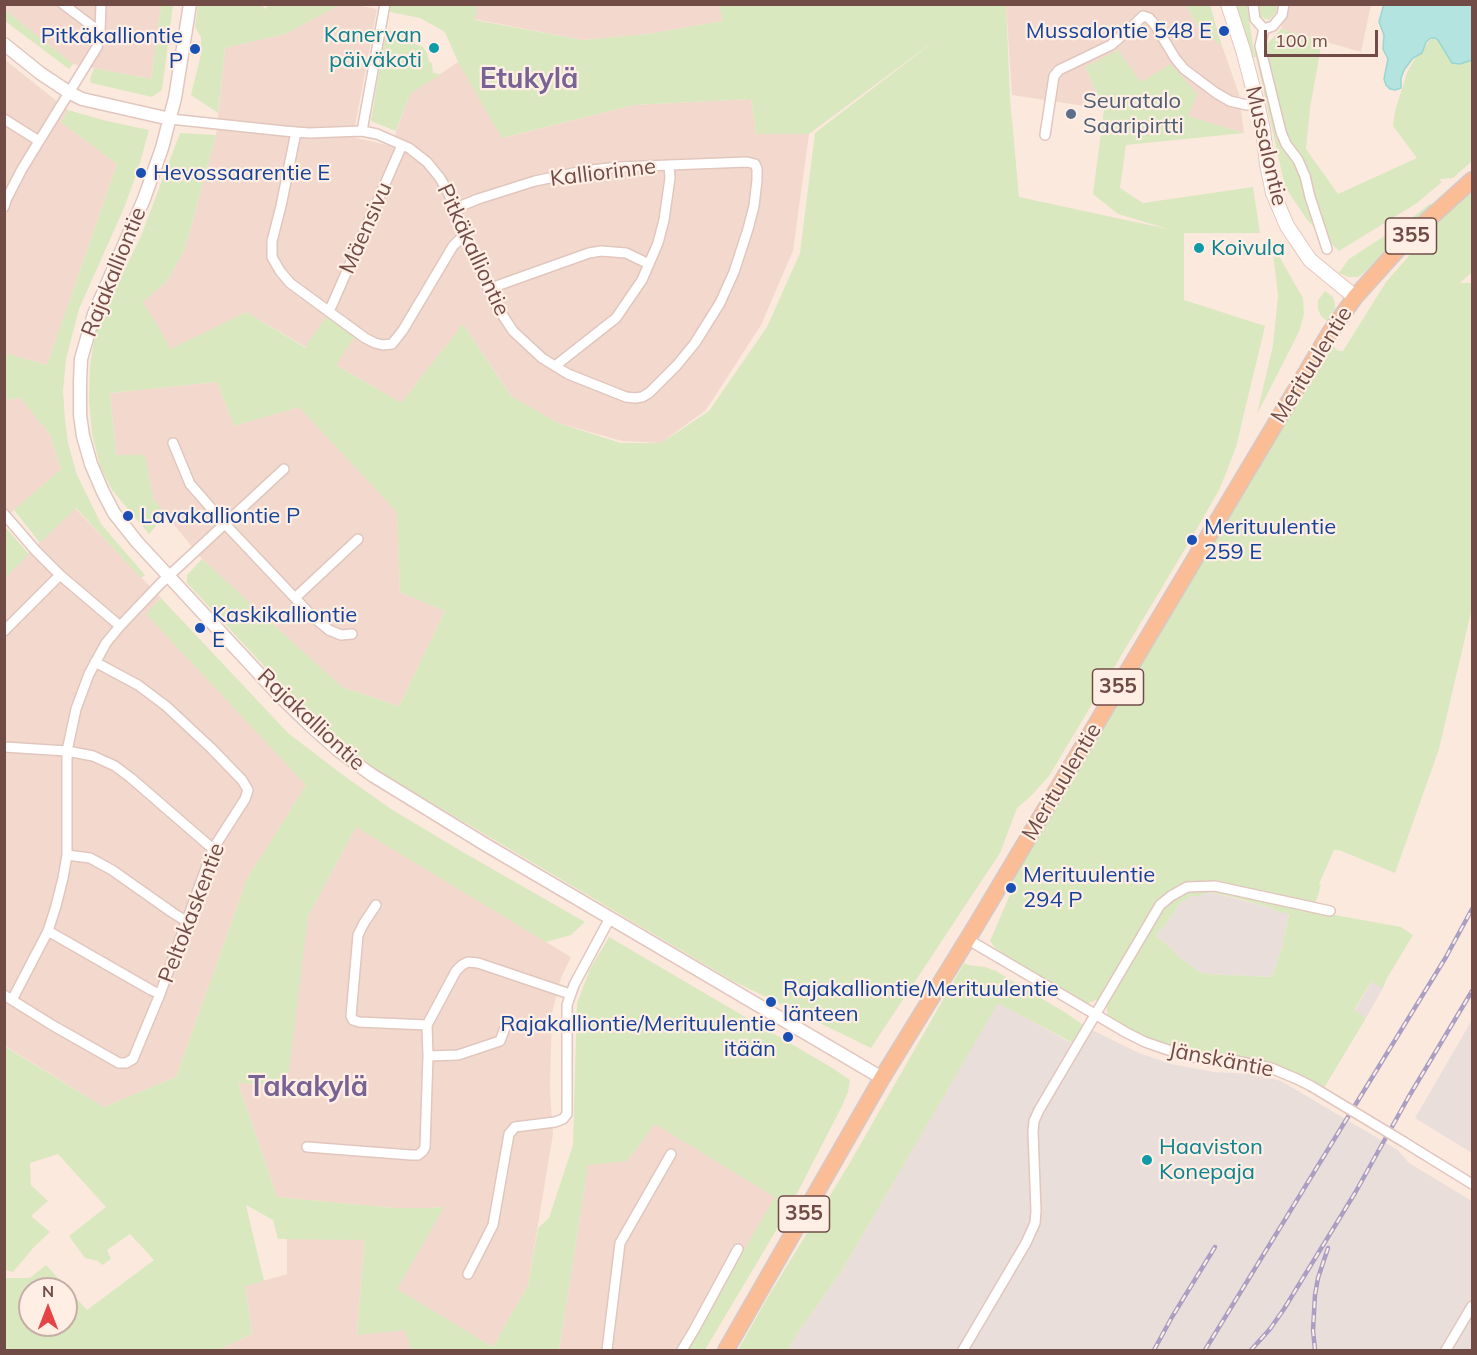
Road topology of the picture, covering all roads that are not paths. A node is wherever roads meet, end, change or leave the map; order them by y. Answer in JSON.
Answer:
{"nodes":[{"id":1,"x":63,"y":4,"type":"edge"},
{"id":2,"x":101,"y":4,"type":"edge"},
{"id":3,"x":190,"y":4,"type":"edge"},
{"id":4,"x":385,"y":4,"type":"edge"},
{"id":5,"x":1144,"y":4,"type":"edge"},
{"id":6,"x":1228,"y":4,"type":"edge"},
{"id":7,"x":1254,"y":4,"type":"edge"},
{"id":8,"x":1284,"y":4,"type":"edge"},
{"id":9,"x":1143,"y":16,"type":"junction"},
{"id":10,"x":1264,"y":29,"type":"junction"},
{"id":11,"x":100,"y":32,"type":"junction"},
{"id":12,"x":4,"y":44,"type":"edge"},
{"id":13,"x":70,"y":93,"type":"junction"},
{"id":14,"x":1257,"y":103,"type":"junction"},
{"id":15,"x":170,"y":118,"type":"junction"},
{"id":16,"x":4,"y":119,"type":"edge"},
{"id":17,"x":296,"y":132,"type":"junction"},
{"id":18,"x":362,"y":132,"type":"junction"},
{"id":19,"x":1045,"y":135,"type":"dead end"},
{"id":20,"x":39,"y":141,"type":"junction"},
{"id":21,"x":402,"y":145,"type":"junction"},
{"id":22,"x":755,"y":164,"type":"joint"},
{"id":23,"x":669,"y":165,"type":"junction"},
{"id":24,"x":1473,"y":180,"type":"edge"},
{"id":25,"x":5,"y":202,"type":"edge"},
{"id":26,"x":456,"y":208,"type":"junction"},
{"id":27,"x":467,"y":236,"type":"junction"},
{"id":28,"x":1327,"y":249,"type":"dead end"},
{"id":29,"x":649,"y":264,"type":"junction"},
{"id":30,"x":488,"y":289,"type":"junction"},
{"id":31,"x":1355,"y":297,"type":"junction"},
{"id":32,"x":328,"y":311,"type":"junction"},
{"id":33,"x":555,"y":366,"type":"junction"},
{"id":34,"x":173,"y":443,"type":"dead end"},
{"id":35,"x":284,"y":469,"type":"dead end"},
{"id":36,"x":4,"y":514,"type":"edge"},
{"id":37,"x":225,"y":524,"type":"junction"},
{"id":38,"x":358,"y":539,"type":"dead end"},
{"id":39,"x":60,"y":575,"type":"junction"},
{"id":40,"x":169,"y":576,"type":"junction"},
{"id":41,"x":296,"y":597,"type":"junction"},
{"id":42,"x":120,"y":626,"type":"junction"},
{"id":43,"x":4,"y":631,"type":"edge"},
{"id":44,"x":352,"y":634,"type":"dead end"},
{"id":45,"x":95,"y":662,"type":"junction"},
{"id":46,"x":4,"y":747,"type":"edge"},
{"id":47,"x":68,"y":751,"type":"junction"},
{"id":48,"x":213,"y":849,"type":"junction"},
{"id":49,"x":67,"y":855,"type":"junction"},
{"id":50,"x":376,"y":905,"type":"dead end"},
{"id":51,"x":1330,"y":911,"type":"dead end"},
{"id":52,"x":610,"y":918,"type":"junction"},
{"id":53,"x":186,"y":921,"type":"junction"},
{"id":54,"x":48,"y":931,"type":"junction"},
{"id":55,"x":967,"y":939,"type":"junction"},
{"id":56,"x":160,"y":994,"type":"junction"},
{"id":57,"x":570,"y":994,"type":"junction"},
{"id":58,"x":8,"y":997,"type":"edge"},
{"id":59,"x":1095,"y":1015,"type":"junction"},
{"id":60,"x":427,"y":1025,"type":"junction"},
{"id":61,"x":506,"y":1026,"type":"dead end"},
{"id":62,"x":428,"y":1056,"type":"junction"},
{"id":63,"x":882,"y":1078,"type":"junction"},
{"id":64,"x":307,"y":1147,"type":"dead end"},
{"id":65,"x":670,"y":1154,"type":"dead end"},
{"id":66,"x":1473,"y":1184,"type":"edge"},
{"id":67,"x":738,"y":1249,"type":"dead end"},
{"id":68,"x":468,"y":1274,"type":"dead end"},
{"id":69,"x":1473,"y":1306,"type":"edge"},
{"id":70,"x":607,"y":1350,"type":"edge"},
{"id":71,"x":682,"y":1350,"type":"edge"},
{"id":72,"x":726,"y":1350,"type":"edge"},
{"id":73,"x":963,"y":1350,"type":"edge"},
{"id":74,"x":1446,"y":1350,"type":"edge"}],
"edges":[{"from":1,"to":11,"type":"street"},
{"from":2,"to":11,"type":"street"},
{"from":3,"to":15,"type":"street","name":"Rajakalliontie"},
{"from":4,"to":18,"type":"street"},
{"from":5,"to":9,"type":"street"},
{"from":6,"to":14,"type":"main road","name":"Mussalontie"},
{"from":7,"to":10,"type":"street"},
{"from":8,"to":10,"type":"street"},
{"from":9,"to":14,"type":"street"},
{"from":9,"to":19,"type":"street"},
{"from":10,"to":28,"type":"street"},
{"from":11,"to":13,"type":"street"},
{"from":12,"to":13,"type":"street"},
{"from":13,"to":15,"type":"street"},
{"from":13,"to":20,"type":"street"},
{"from":14,"to":31,"type":"main road","name":"Mussalontie"},
{"from":15,"to":17,"type":"street","name":"Pitkäkalliontie"},
{"from":15,"to":40,"type":"street","name":"Rajakalliontie"},
{"from":16,"to":20,"type":"street"},
{"from":17,"to":18,"type":"street","name":"Pitkäkalliontie"},
{"from":17,"to":32,"type":"street"},
{"from":18,"to":21,"type":"street","name":"Pitkäkalliontie"},
{"from":20,"to":25,"type":"street"},
{"from":21,"to":26,"type":"street","name":"Pitkäkalliontie"},
{"from":21,"to":32,"type":"street","name":"Mäensivu"},
{"from":22,"to":23,"type":"street","name":"Kalliorinne"},
{"from":22,"to":33,"type":"street","name":"Pitkäkalliontie"},
{"from":23,"to":26,"type":"street","name":"Kalliorinne"},
{"from":23,"to":29,"type":"street"},
{"from":24,"to":31,"type":"main road","name":"Merituulentie","number":"355"},
{"from":26,"to":27,"type":"street","name":"Pitkäkalliontie"},
{"from":27,"to":30,"type":"street","name":"Pitkäkalliontie"},
{"from":27,"to":32,"type":"street"},
{"from":29,"to":30,"type":"street"},
{"from":29,"to":33,"type":"street"},
{"from":30,"to":33,"type":"street","name":"Pitkäkalliontie"},
{"from":31,"to":55,"type":"main road","name":"Merituulentie","number":"355"},
{"from":34,"to":37,"type":"street"},
{"from":35,"to":37,"type":"street"},
{"from":36,"to":39,"type":"street"},
{"from":37,"to":40,"type":"street"},
{"from":37,"to":41,"type":"street"},
{"from":38,"to":41,"type":"street"},
{"from":39,"to":42,"type":"street"},
{"from":39,"to":43,"type":"street"},
{"from":40,"to":42,"type":"street"},
{"from":40,"to":52,"type":"street","name":"Rajakalliontie"},
{"from":41,"to":44,"type":"street"},
{"from":42,"to":45,"type":"street"},
{"from":45,"to":47,"type":"street"},
{"from":45,"to":48,"type":"street","name":"Peltokaskentie"},
{"from":46,"to":47,"type":"street"},
{"from":47,"to":48,"type":"street"},
{"from":47,"to":49,"type":"street"},
{"from":48,"to":53,"type":"street","name":"Peltokaskentie"},
{"from":49,"to":53,"type":"street"},
{"from":49,"to":54,"type":"street"},
{"from":50,"to":60,"type":"street"},
{"from":51,"to":59,"type":"street"},
{"from":52,"to":57,"type":"street"},
{"from":52,"to":63,"type":"street","name":"Rajakalliontie"},
{"from":53,"to":56,"type":"street","name":"Peltokaskentie"},
{"from":54,"to":56,"type":"street"},
{"from":54,"to":58,"type":"street"},
{"from":55,"to":59,"type":"street","name":"Jänskäntie"},
{"from":55,"to":63,"type":"main road","name":"Merituulentie","number":"355"},
{"from":56,"to":58,"type":"street","name":"Peltokaskentie"},
{"from":57,"to":60,"type":"street"},
{"from":57,"to":68,"type":"street"},
{"from":59,"to":66,"type":"street","name":"Jänskäntie","bridge":true},
{"from":59,"to":73,"type":"street"},
{"from":60,"to":62,"type":"street"},
{"from":61,"to":62,"type":"street"},
{"from":62,"to":64,"type":"street"},
{"from":63,"to":72,"type":"main road","name":"Merituulentie","number":"355"},
{"from":65,"to":70,"type":"street"},
{"from":67,"to":71,"type":"street"},
{"from":69,"to":74,"type":"street"}]}
